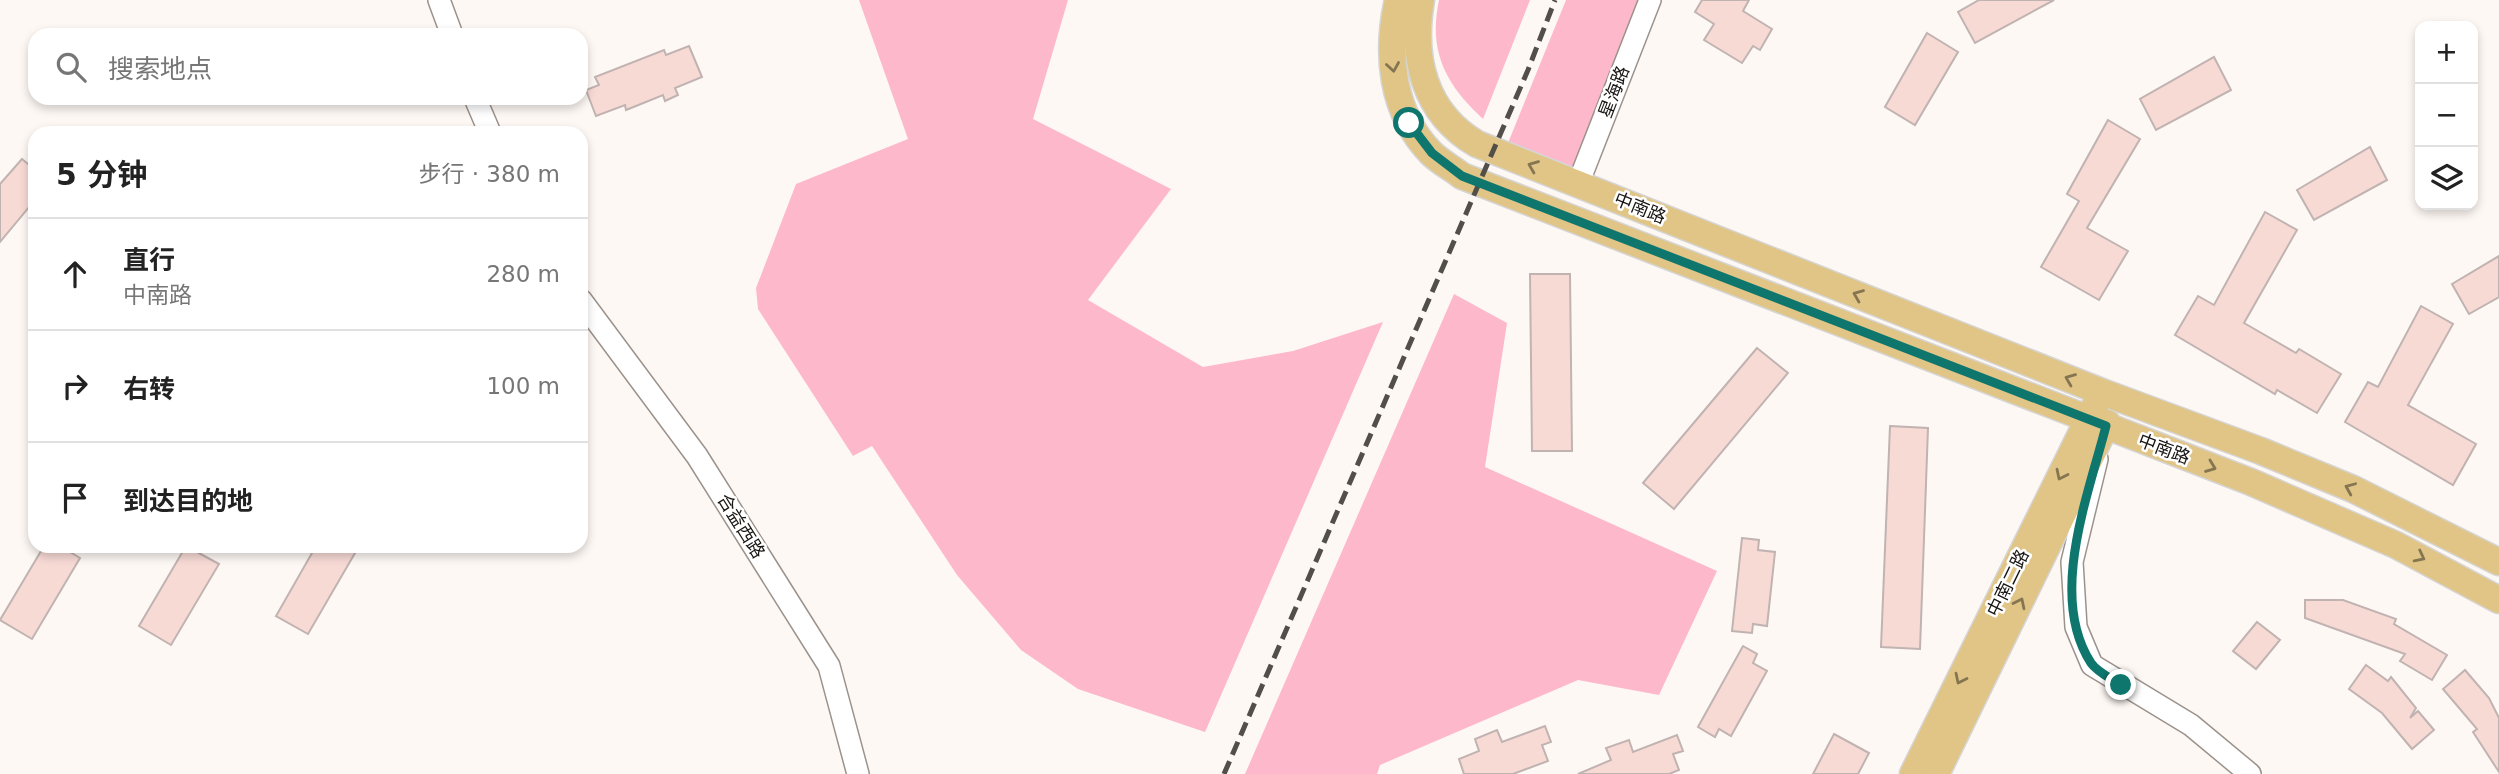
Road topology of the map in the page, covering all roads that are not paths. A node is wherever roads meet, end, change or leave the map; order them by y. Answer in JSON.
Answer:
{"nodes":[{"id":1,"x":439,"y":0,"type":"edge"},
{"id":2,"x":1398,"y":0,"type":"edge"},
{"id":3,"x":1421,"y":0,"type":"edge"},
{"id":4,"x":1650,"y":0,"type":"edge"},
{"id":5,"x":449,"y":28,"type":"edge"},
{"id":6,"x":478,"y":105,"type":"edge"},
{"id":7,"x":487,"y":126,"type":"edge"},
{"id":8,"x":1578,"y":184,"type":"junction"},
{"id":9,"x":588,"y":309,"type":"edge"},
{"id":10,"x":2110,"y":395,"type":"junction"},
{"id":11,"x":2097,"y":424,"type":"junction"},
{"id":12,"x":2499,"y":562,"type":"edge"},
{"id":13,"x":2499,"y":600,"type":"edge"},
{"id":14,"x":858,"y":774,"type":"edge"},
{"id":15,"x":1913,"y":774,"type":"edge"},
{"id":16,"x":1936,"y":774,"type":"edge"},
{"id":17,"x":2250,"y":774,"type":"edge"}],
"edges":[{"from":1,"to":5,"type":"street"},
{"from":2,"to":11,"type":"main road","name":"中南路","one_way":true},
{"from":8,"to":3,"type":"main road","name":"中南路","one_way":true},
{"from":4,"to":8,"type":"street","name":"星海路"},
{"from":6,"to":7,"type":"street"},
{"from":10,"to":8,"type":"main road","name":"中南路","one_way":true},
{"from":9,"to":14,"type":"street","name":"合益西路"},
{"from":10,"to":11,"type":"main road","name":"中南二路"},
{"from":12,"to":10,"type":"main road","name":"中南路","one_way":true},
{"from":11,"to":13,"type":"main road","name":"中南路","one_way":true},
{"from":11,"to":15,"type":"main road","name":"中南二路","one_way":true},
{"from":16,"to":11,"type":"main road","name":"中南二路","one_way":true},
{"from":11,"to":17,"type":"street"}]}
